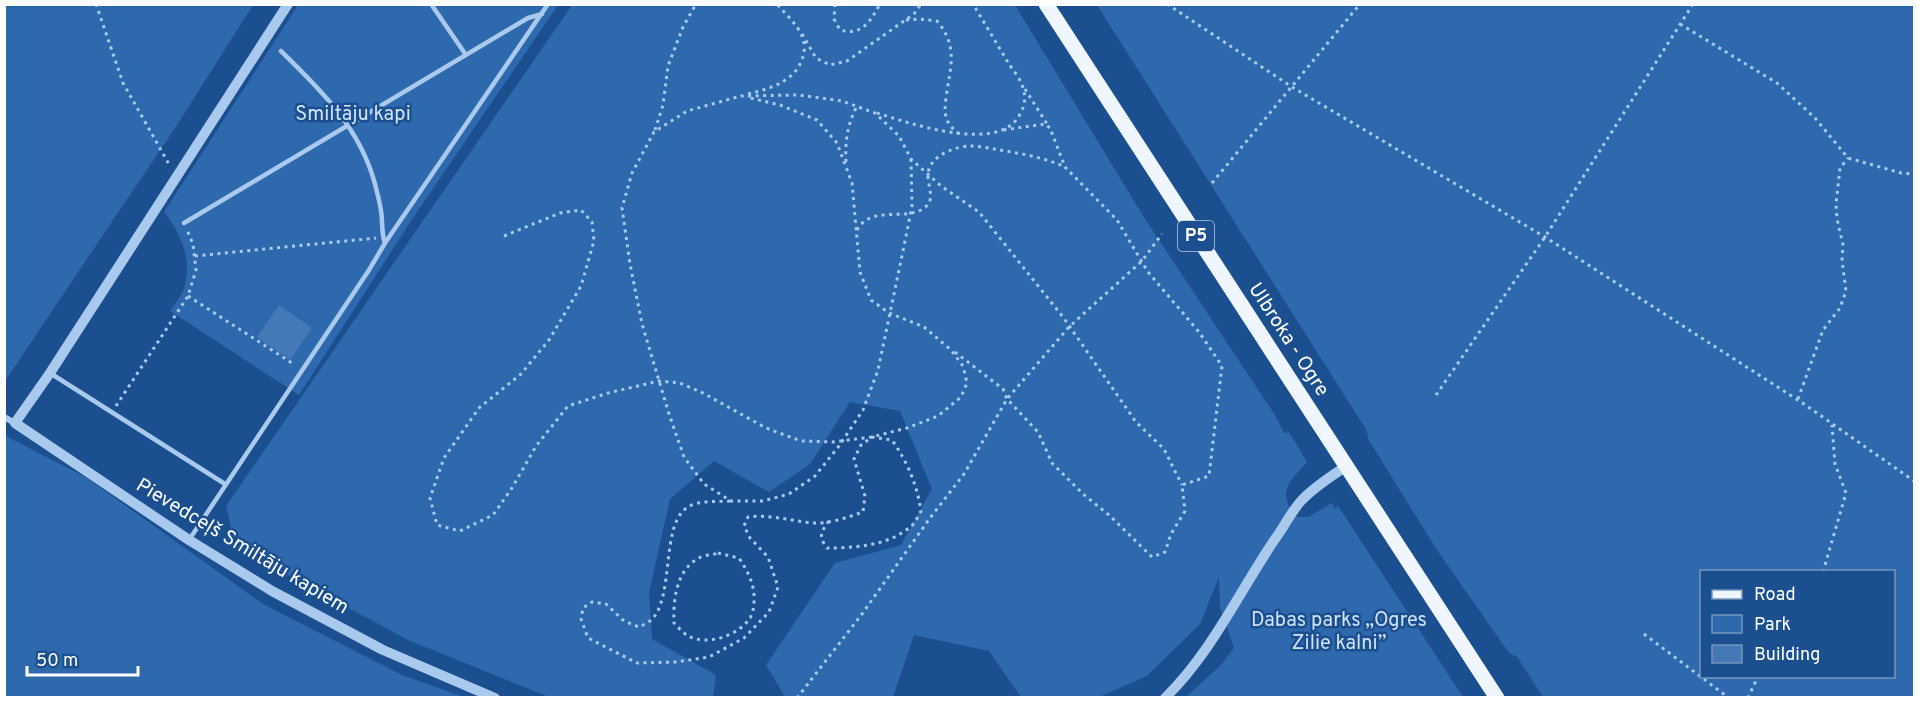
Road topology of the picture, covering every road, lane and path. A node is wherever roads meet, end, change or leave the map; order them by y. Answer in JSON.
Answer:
{"nodes":[{"id":1,"x":96,"y":4,"type":"edge"},
{"id":2,"x":288,"y":4,"type":"edge"},
{"id":3,"x":431,"y":4,"type":"edge"},
{"id":4,"x":548,"y":4,"type":"edge"},
{"id":5,"x":696,"y":4,"type":"edge"},
{"id":6,"x":777,"y":4,"type":"edge"},
{"id":7,"x":835,"y":4,"type":"edge"},
{"id":8,"x":879,"y":4,"type":"edge"},
{"id":9,"x":921,"y":4,"type":"edge"},
{"id":10,"x":973,"y":4,"type":"edge"},
{"id":11,"x":1046,"y":4,"type":"edge"},
{"id":12,"x":1167,"y":4,"type":"edge"},
{"id":13,"x":1360,"y":4,"type":"edge"},
{"id":14,"x":1692,"y":4,"type":"edge"},
{"id":15,"x":542,"y":14,"type":"junction"},
{"id":16,"x":904,"y":21,"type":"junction"},
{"id":17,"x":1680,"y":24,"type":"junction"},
{"id":18,"x":802,"y":34,"type":"junction"},
{"id":19,"x":281,"y":51,"type":"dead end"},
{"id":20,"x":466,"y":55,"type":"junction"},
{"id":21,"x":1023,"y":87,"type":"junction"},
{"id":22,"x":1292,"y":87,"type":"junction"},
{"id":23,"x":741,"y":96,"type":"junction"},
{"id":24,"x":857,"y":106,"type":"junction"},
{"id":25,"x":875,"y":113,"type":"junction"},
{"id":26,"x":348,"y":125,"type":"junction"},
{"id":27,"x":1050,"y":128,"type":"junction"},
{"id":28,"x":1003,"y":130,"type":"junction"},
{"id":29,"x":654,"y":132,"type":"junction"},
{"id":30,"x":958,"y":133,"type":"junction"},
{"id":31,"x":1848,"y":158,"type":"junction"},
{"id":32,"x":911,"y":159,"type":"junction"},
{"id":33,"x":846,"y":167,"type":"junction"},
{"id":34,"x":1065,"y":167,"type":"junction"},
{"id":35,"x":928,"y":174,"type":"junction"},
{"id":36,"x":1914,"y":174,"type":"edge"},
{"id":37,"x":176,"y":178,"type":"junction"},
{"id":38,"x":1212,"y":183,"type":"dead end"},
{"id":39,"x":911,"y":213,"type":"junction"},
{"id":40,"x":183,"y":223,"type":"joint"},
{"id":41,"x":857,"y":231,"type":"junction"},
{"id":42,"x":1162,"y":234,"type":"dead end"},
{"id":43,"x":504,"y":236,"type":"dead end"},
{"id":44,"x":1545,"y":237,"type":"junction"},
{"id":45,"x":383,"y":240,"type":"junction"},
{"id":46,"x":195,"y":256,"type":"junction"},
{"id":47,"x":1142,"y":261,"type":"junction"},
{"id":48,"x":188,"y":296,"type":"junction"},
{"id":49,"x":889,"y":313,"type":"junction"},
{"id":50,"x":1069,"y":327,"type":"junction"},
{"id":51,"x":951,"y":350,"type":"junction"},
{"id":52,"x":302,"y":370,"type":"junction"},
{"id":53,"x":50,"y":373,"type":"junction"},
{"id":54,"x":659,"y":381,"type":"junction"},
{"id":55,"x":1436,"y":395,"type":"dead end"},
{"id":56,"x":1007,"y":399,"type":"junction"},
{"id":57,"x":1797,"y":400,"type":"junction"},
{"id":58,"x":112,"y":413,"type":"junction"},
{"id":59,"x":10,"y":420,"type":"edge"},
{"id":60,"x":1832,"y":425,"type":"junction"},
{"id":61,"x":872,"y":437,"type":"junction"},
{"id":62,"x":843,"y":440,"type":"junction"},
{"id":63,"x":1345,"y":467,"type":"junction"},
{"id":64,"x":1914,"y":481,"type":"edge"},
{"id":65,"x":225,"y":484,"type":"junction"},
{"id":66,"x":1182,"y":485,"type":"junction"},
{"id":67,"x":731,"y":501,"type":"junction"},
{"id":68,"x":829,"y":521,"type":"junction"},
{"id":69,"x":189,"y":540,"type":"junction"},
{"id":70,"x":1823,"y":570,"type":"edge"},
{"id":71,"x":1644,"y":634,"type":"dead end"},
{"id":72,"x":687,"y":635,"type":"joint"},
{"id":73,"x":1700,"y":676,"type":"edge"},
{"id":74,"x":1702,"y":678,"type":"edge"},
{"id":75,"x":1757,"y":678,"type":"edge"},
{"id":76,"x":495,"y":698,"type":"edge"},
{"id":77,"x":797,"y":698,"type":"edge"},
{"id":78,"x":1165,"y":698,"type":"edge"},
{"id":79,"x":1497,"y":698,"type":"edge"},
{"id":80,"x":1729,"y":698,"type":"edge"},
{"id":81,"x":1748,"y":698,"type":"edge"}],
"edges":[{"from":1,"to":37,"type":"path"},
{"from":2,"to":37,"type":"street"},
{"from":3,"to":20,"type":"lane"},
{"from":4,"to":15,"type":"lane"},
{"from":5,"to":29,"type":"path"},
{"from":6,"to":18,"type":"path"},
{"from":7,"to":8,"type":"path"},
{"from":9,"to":16,"type":"path"},
{"from":10,"to":21,"type":"path"},
{"from":11,"to":63,"type":"main road","name":"Ulbroka - Ogre","number":"P5"},
{"from":12,"to":22,"type":"path"},
{"from":13,"to":22,"type":"path"},
{"from":14,"to":17,"type":"path"},
{"from":15,"to":20,"type":"lane"},
{"from":15,"to":45,"type":"lane"},
{"from":16,"to":18,"type":"path"},
{"from":16,"to":30,"type":"path"},
{"from":17,"to":31,"type":"path"},
{"from":17,"to":44,"type":"path"},
{"from":18,"to":23,"type":"path"},
{"from":19,"to":26,"type":"lane"},
{"from":20,"to":26,"type":"lane"},
{"from":21,"to":27,"type":"path"},
{"from":21,"to":28,"type":"path"},
{"from":22,"to":38,"type":"path"},
{"from":22,"to":44,"type":"path"},
{"from":23,"to":24,"type":"path"},
{"from":23,"to":29,"type":"path"},
{"from":23,"to":33,"type":"path"},
{"from":24,"to":25,"type":"path"},
{"from":24,"to":33,"type":"path"},
{"from":25,"to":30,"type":"path"},
{"from":25,"to":32,"type":"path"},
{"from":26,"to":40,"type":"lane"},
{"from":26,"to":45,"type":"lane"},
{"from":27,"to":28,"type":"path"},
{"from":27,"to":34,"type":"path"},
{"from":28,"to":30,"type":"path"},
{"from":29,"to":54,"type":"path"},
{"from":31,"to":36,"type":"path"},
{"from":31,"to":57,"type":"path"},
{"from":32,"to":35,"type":"path"},
{"from":32,"to":39,"type":"path"},
{"from":33,"to":41,"type":"path"},
{"from":34,"to":35,"type":"path"},
{"from":34,"to":47,"type":"path"},
{"from":35,"to":39,"type":"path"},
{"from":35,"to":50,"type":"path"},
{"from":37,"to":53,"type":"street"},
{"from":39,"to":41,"type":"path"},
{"from":39,"to":49,"type":"path"},
{"from":40,"to":46,"type":"path"},
{"from":41,"to":49,"type":"path"},
{"from":42,"to":47,"type":"path"},
{"from":43,"to":54,"type":"path"},
{"from":44,"to":55,"type":"path"},
{"from":44,"to":57,"type":"path"},
{"from":45,"to":46,"type":"path"},
{"from":45,"to":52,"type":"lane"},
{"from":46,"to":48,"type":"path"},
{"from":47,"to":50,"type":"path"},
{"from":47,"to":66,"type":"path"},
{"from":48,"to":52,"type":"path"},
{"from":48,"to":58,"type":"path"},
{"from":49,"to":51,"type":"path"},
{"from":49,"to":62,"type":"path"},
{"from":50,"to":56,"type":"path"},
{"from":50,"to":66,"type":"path"},
{"from":51,"to":56,"type":"path"},
{"from":51,"to":61,"type":"path"},
{"from":52,"to":65,"type":"lane"},
{"from":53,"to":58,"type":"lane"},
{"from":53,"to":59,"type":"street"},
{"from":54,"to":62,"type":"path"},
{"from":54,"to":67,"type":"path"},
{"from":56,"to":66,"type":"path"},
{"from":56,"to":77,"type":"path"},
{"from":57,"to":60,"type":"path"},
{"from":58,"to":65,"type":"lane"},
{"from":59,"to":69,"type":"street","name":"Pievedceļš Smiltāju kapiem"},
{"from":60,"to":64,"type":"path"},
{"from":60,"to":70,"type":"path"},
{"from":61,"to":62,"type":"path"},
{"from":61,"to":68,"type":"path"},
{"from":61,"to":68,"type":"path"},
{"from":62,"to":67,"type":"path"},
{"from":63,"to":78,"type":"street"},
{"from":63,"to":79,"type":"main road","name":"Ulbroka - Ogre","number":"P5"},
{"from":65,"to":69,"type":"lane"},
{"from":67,"to":68,"type":"path"},
{"from":69,"to":76,"type":"street","name":"Pievedceļš Smiltāju kapiem"},
{"from":71,"to":73,"type":"path"},
{"from":72,"to":72,"type":"path"},
{"from":74,"to":80,"type":"path"},
{"from":75,"to":81,"type":"path"}]}
